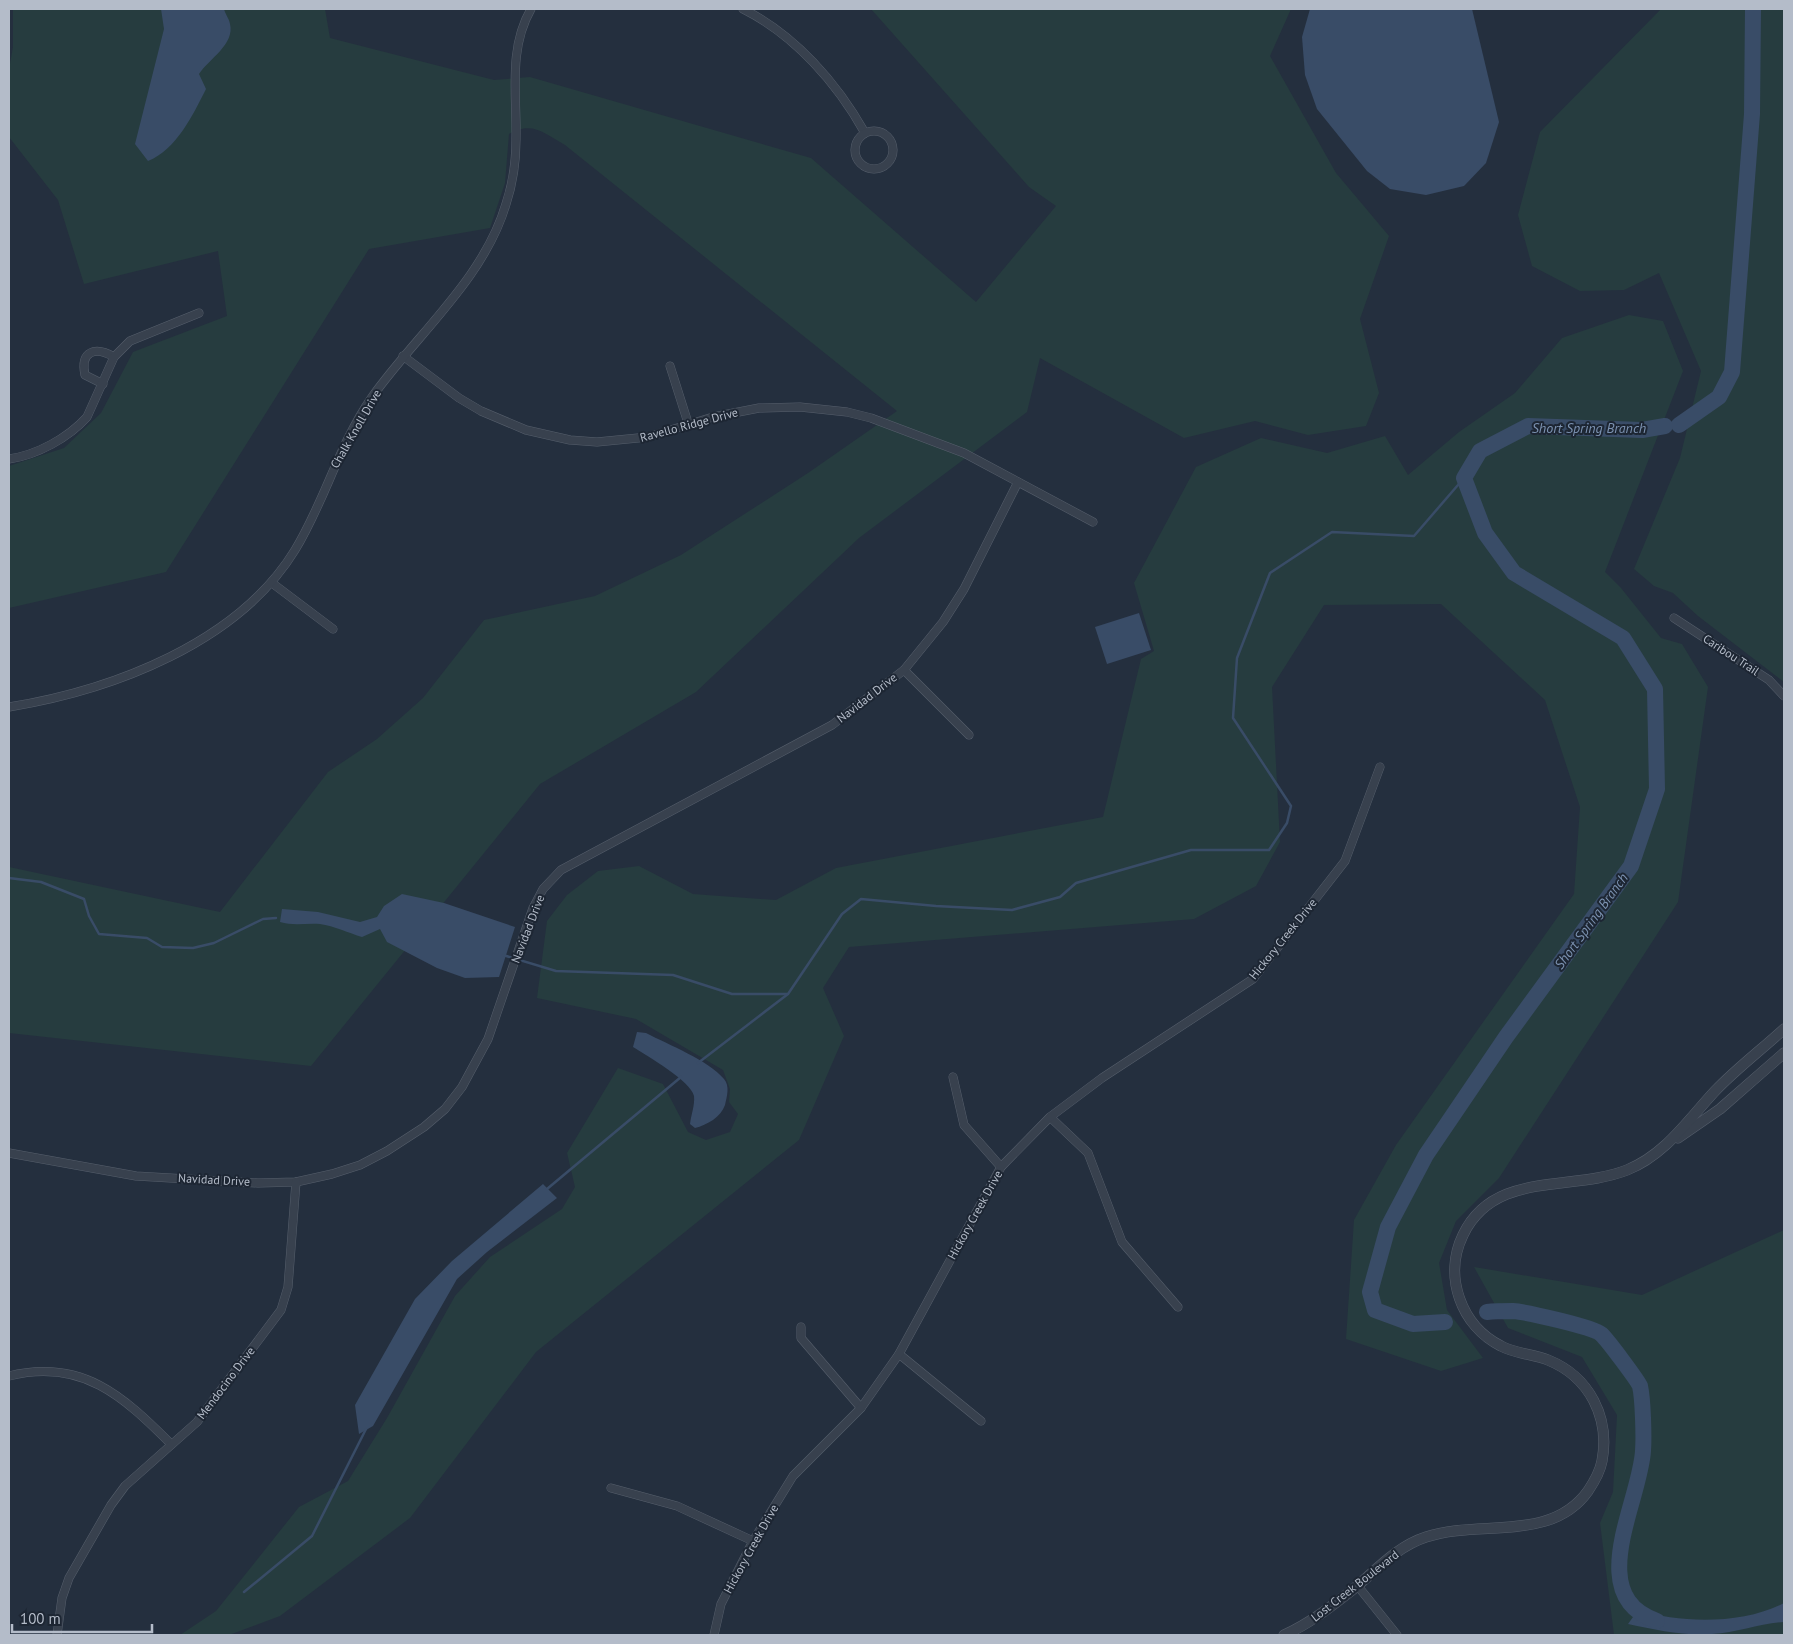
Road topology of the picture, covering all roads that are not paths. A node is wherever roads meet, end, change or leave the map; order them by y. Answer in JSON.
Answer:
{"nodes":[{"id":1,"x":531,"y":9,"type":"edge"},
{"id":2,"x":743,"y":9,"type":"edge"},
{"id":3,"x":865,"y":133,"type":"junction"},
{"id":4,"x":199,"y":314,"type":"dead end"},
{"id":5,"x":403,"y":356,"type":"junction"},
{"id":6,"x":114,"y":357,"type":"junction"},
{"id":7,"x":670,"y":366,"type":"dead end"},
{"id":8,"x":103,"y":384,"type":"junction"},
{"id":9,"x":689,"y":426,"type":"junction"},
{"id":10,"x":9,"y":459,"type":"edge"},
{"id":11,"x":1018,"y":482,"type":"junction"},
{"id":12,"x":1093,"y":522,"type":"dead end"},
{"id":13,"x":272,"y":583,"type":"junction"},
{"id":14,"x":1674,"y":618,"type":"dead end"},
{"id":15,"x":333,"y":629,"type":"dead end"},
{"id":16,"x":904,"y":670,"type":"junction"},
{"id":17,"x":1784,"y":696,"type":"edge"},
{"id":18,"x":9,"y":707,"type":"edge"},
{"id":19,"x":969,"y":735,"type":"dead end"},
{"id":20,"x":1380,"y":768,"type":"dead end"},
{"id":21,"x":1784,"y":1029,"type":"edge"},
{"id":22,"x":1784,"y":1053,"type":"edge"},
{"id":23,"x":953,"y":1077,"type":"dead end"},
{"id":24,"x":1050,"y":1118,"type":"junction"},
{"id":25,"x":1670,"y":1142,"type":"junction"},
{"id":26,"x":9,"y":1153,"type":"edge"},
{"id":27,"x":1001,"y":1167,"type":"junction"},
{"id":28,"x":296,"y":1182,"type":"junction"},
{"id":29,"x":1178,"y":1306,"type":"dead end"},
{"id":30,"x":801,"y":1327,"type":"dead end"},
{"id":31,"x":899,"y":1354,"type":"junction"},
{"id":32,"x":9,"y":1376,"type":"edge"},
{"id":33,"x":861,"y":1408,"type":"junction"},
{"id":34,"x":981,"y":1421,"type":"dead end"},
{"id":35,"x":171,"y":1444,"type":"junction"},
{"id":36,"x":611,"y":1488,"type":"dead end"},
{"id":37,"x":753,"y":1541,"type":"junction"},
{"id":38,"x":1357,"y":1585,"type":"junction"},
{"id":39,"x":57,"y":1635,"type":"edge"},
{"id":40,"x":714,"y":1635,"type":"edge"},
{"id":41,"x":1284,"y":1635,"type":"edge"},
{"id":42,"x":1397,"y":1635,"type":"edge"}],
"edges":[{"from":1,"to":5,"type":"street","name":"Chalk Knoll Drive"},
{"from":2,"to":3,"type":"street"},
{"from":3,"to":3,"type":"street"},
{"from":4,"to":6,"type":"street"},
{"from":5,"to":9,"type":"street","name":"Ravello Ridge Drive"},
{"from":5,"to":13,"type":"street","name":"Chalk Knoll Drive"},
{"from":6,"to":8,"type":"street"},
{"from":6,"to":8,"type":"street"},
{"from":7,"to":9,"type":"street"},
{"from":8,"to":10,"type":"street"},
{"from":9,"to":11,"type":"street","name":"Ravello Ridge Drive"},
{"from":11,"to":12,"type":"street","name":"Ravello Ridge Drive"},
{"from":11,"to":16,"type":"street","name":"Navidad Drive"},
{"from":13,"to":15,"type":"street"},
{"from":13,"to":18,"type":"street","name":"Chalk Knoll Drive"},
{"from":14,"to":17,"type":"street","name":"Caribou Trail"},
{"from":16,"to":19,"type":"street"},
{"from":16,"to":28,"type":"street","name":"Navidad Drive"},
{"from":20,"to":24,"type":"street","name":"Hickory Creek Drive"},
{"from":21,"to":25,"type":"street","name":"Lost Creek Boulevard"},
{"from":22,"to":25,"type":"street","name":"Lost Creek Boulevard"},
{"from":23,"to":27,"type":"street"},
{"from":24,"to":27,"type":"street","name":"Hickory Creek Drive"},
{"from":24,"to":29,"type":"street"},
{"from":25,"to":38,"type":"street","name":"Lost Creek Boulevard"},
{"from":26,"to":28,"type":"street","name":"Navidad Drive"},
{"from":27,"to":31,"type":"street","name":"Hickory Creek Drive"},
{"from":28,"to":35,"type":"street","name":"Mendocino Drive"},
{"from":30,"to":33,"type":"street"},
{"from":31,"to":33,"type":"street","name":"Hickory Creek Drive"},
{"from":31,"to":34,"type":"street"},
{"from":32,"to":35,"type":"street"},
{"from":33,"to":37,"type":"street","name":"Hickory Creek Drive"},
{"from":35,"to":39,"type":"street","name":"Mendocino Drive"},
{"from":36,"to":37,"type":"street"},
{"from":37,"to":40,"type":"street","name":"Hickory Creek Drive"},
{"from":38,"to":41,"type":"street","name":"Lost Creek Boulevard"},
{"from":38,"to":42,"type":"street"}]}
